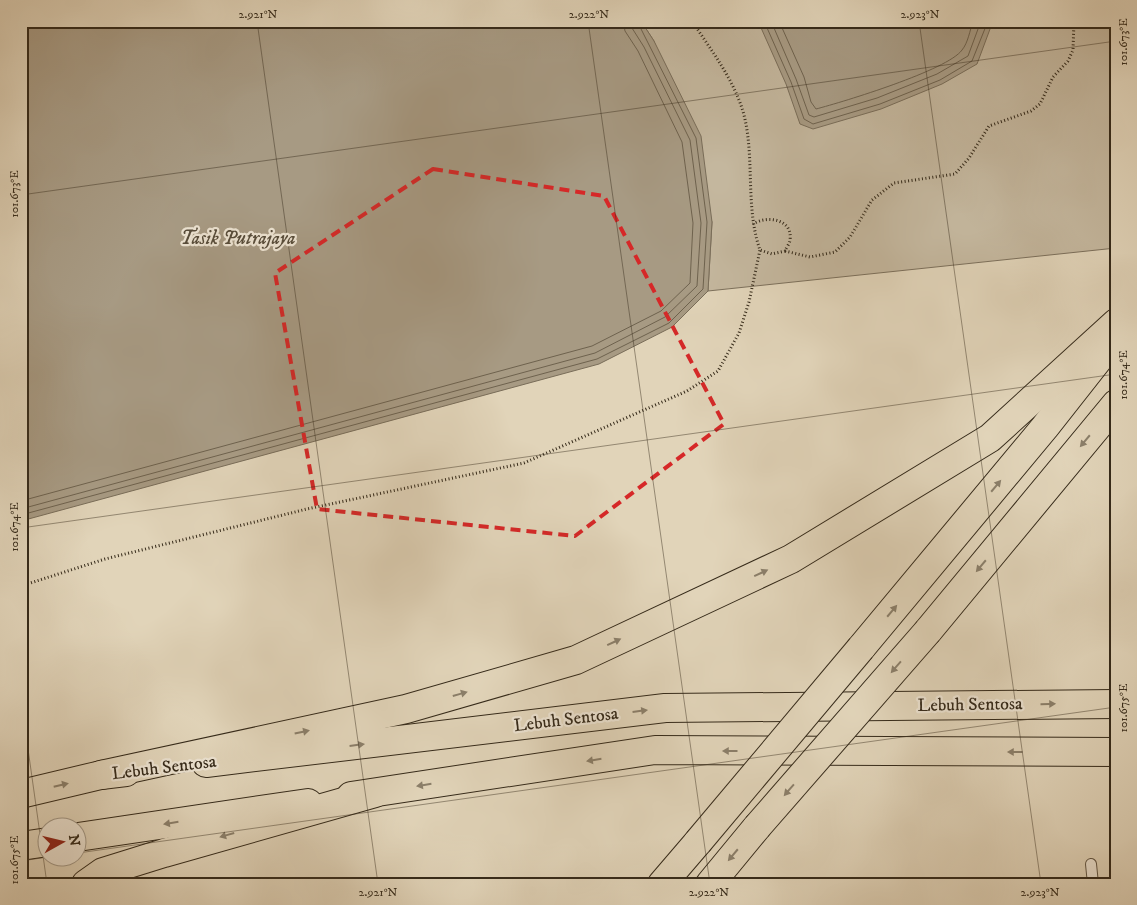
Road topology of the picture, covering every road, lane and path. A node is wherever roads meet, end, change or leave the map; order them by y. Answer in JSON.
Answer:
{"nodes":[{"id":1,"x":692,"y":21,"type":"edge"},
{"id":2,"x":1074,"y":21,"type":"edge"},
{"id":3,"x":753,"y":224,"type":"junction"},
{"id":4,"x":760,"y":250,"type":"junction"},
{"id":5,"x":785,"y":251,"type":"junction"},
{"id":6,"x":1116,"y":322,"type":"edge"},
{"id":7,"x":1116,"y":337,"type":"edge"},
{"id":8,"x":1116,"y":404,"type":"edge"},
{"id":9,"x":21,"y":586,"type":"edge"},
{"id":10,"x":1116,"y":704,"type":"edge"},
{"id":11,"x":1116,"y":752,"type":"edge"},
{"id":12,"x":100,"y":776,"type":"junction"},
{"id":13,"x":374,"y":793,"type":"junction"},
{"id":14,"x":21,"y":794,"type":"edge"},
{"id":15,"x":88,"y":836,"type":"edge"},
{"id":16,"x":38,"y":843,"type":"edge"},
{"id":17,"x":21,"y":846,"type":"edge"},
{"id":18,"x":1091,"y":864,"type":"dead end"},
{"id":19,"x":86,"y":884,"type":"edge"},
{"id":20,"x":662,"y":884,"type":"edge"},
{"id":21,"x":710,"y":884,"type":"edge"},
{"id":22,"x":1093,"y":884,"type":"edge"}],
"edges":[{"from":1,"to":3,"type":"path"},
{"from":2,"to":5,"type":"path"},
{"from":3,"to":4,"type":"path"},
{"from":3,"to":5,"type":"path"},
{"from":4,"to":5,"type":"path"},
{"from":4,"to":9,"type":"path"},
{"from":12,"to":6,"type":"main road","one_way":true},
{"from":20,"to":7,"type":"main road","one_way":true,"bridge":true},
{"from":8,"to":21,"type":"main road","one_way":true,"bridge":true},
{"from":12,"to":10,"type":"main road","name":"Lebuh Sentosa","one_way":true},
{"from":11,"to":13,"type":"main road","one_way":true},
{"from":14,"to":12,"type":"main road","name":"Lebuh Sentosa","one_way":true},
{"from":13,"to":15,"type":"main road","one_way":true},
{"from":13,"to":19,"type":"main road","one_way":true},
{"from":16,"to":17,"type":"main road"},
{"from":18,"to":22,"type":"lane"}]}
